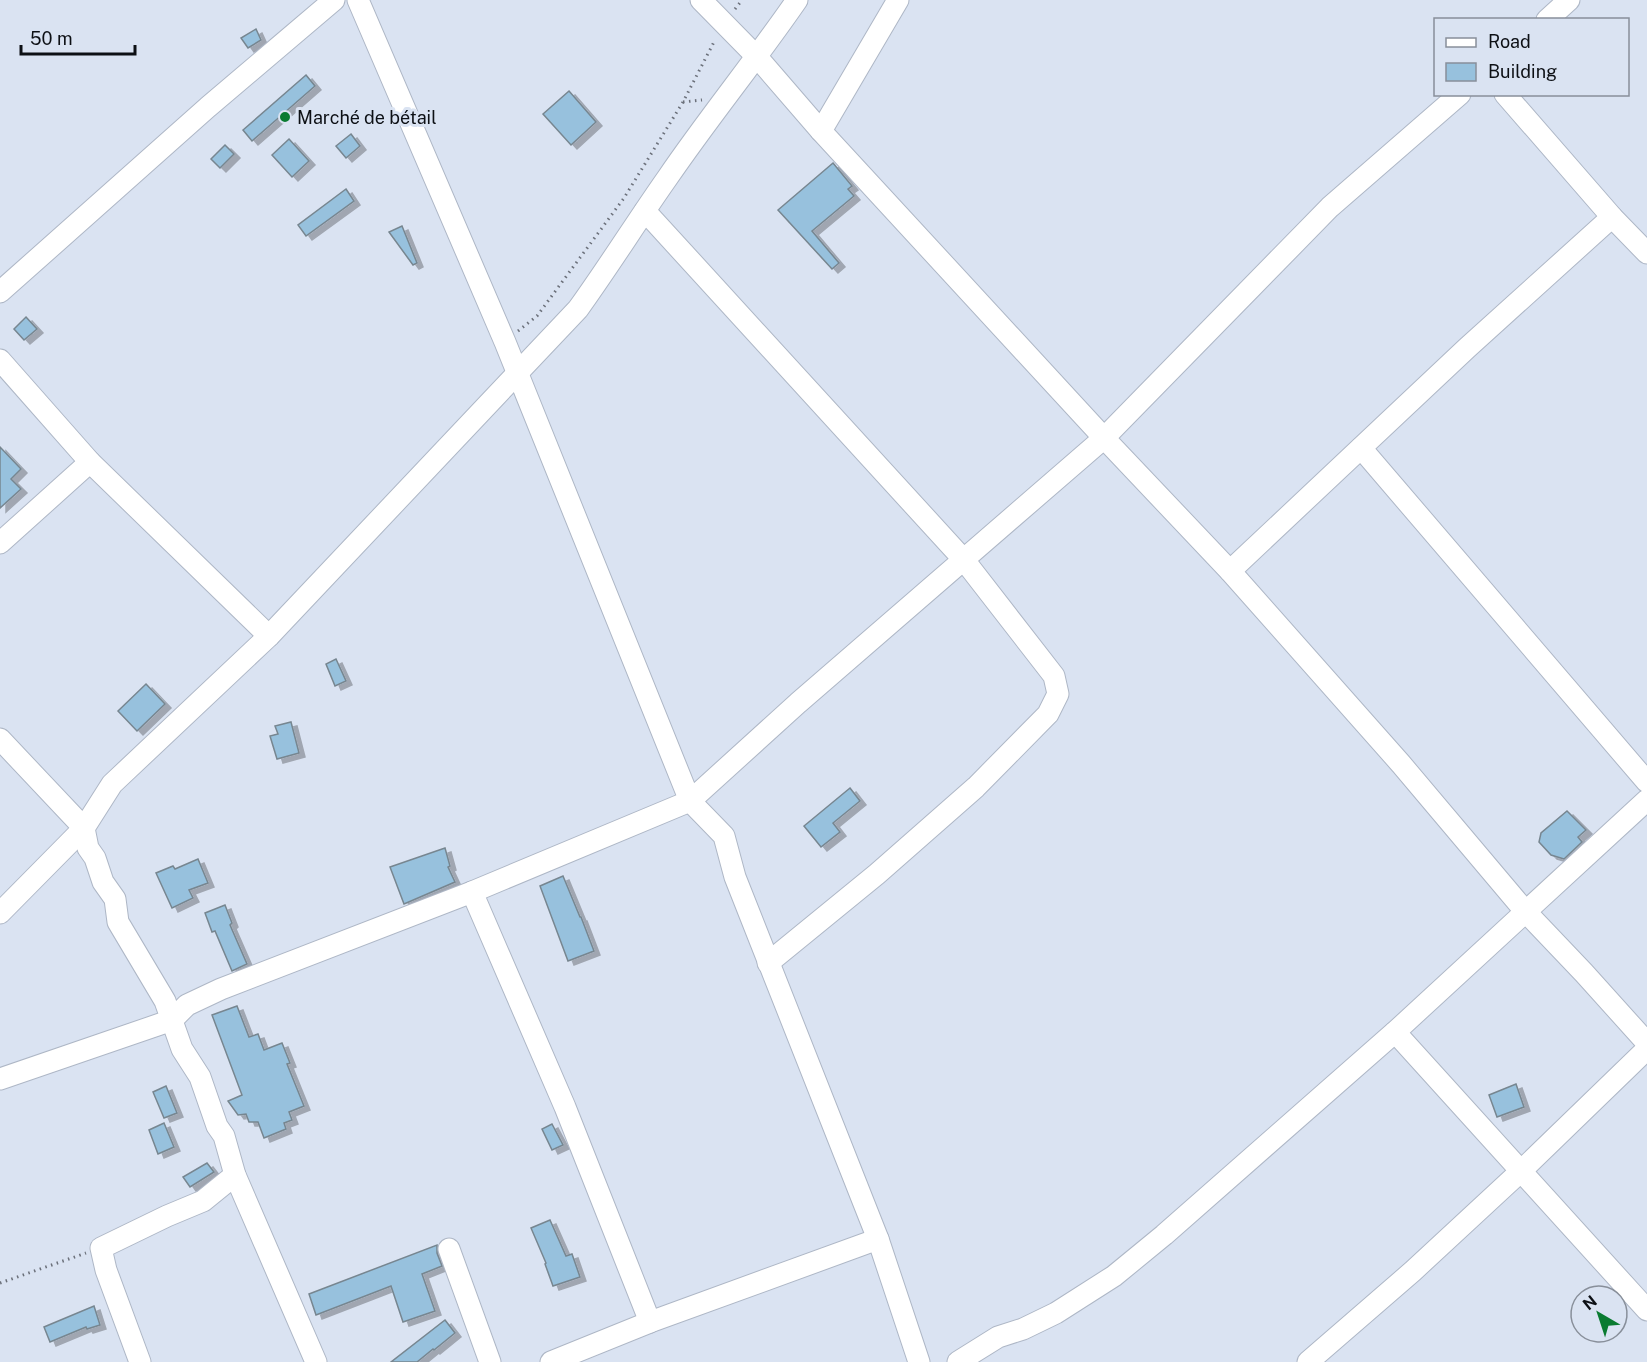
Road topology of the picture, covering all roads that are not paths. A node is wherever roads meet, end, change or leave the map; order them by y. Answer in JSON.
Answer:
{"nodes":[{"id":1,"x":334,"y":0,"type":"edge"},
{"id":2,"x":358,"y":0,"type":"edge"},
{"id":3,"x":701,"y":0,"type":"edge"},
{"id":4,"x":797,"y":0,"type":"edge"},
{"id":5,"x":898,"y":0,"type":"edge"},
{"id":6,"x":1569,"y":0,"type":"edge"},
{"id":7,"x":1548,"y":18,"type":"edge"},
{"id":8,"x":758,"y":58,"type":"junction"},
{"id":9,"x":1458,"y":96,"type":"edge"},
{"id":10,"x":1507,"y":96,"type":"edge"},
{"id":11,"x":821,"y":131,"type":"junction"},
{"id":12,"x":645,"y":211,"type":"junction"},
{"id":13,"x":1612,"y":217,"type":"junction"},
{"id":14,"x":1647,"y":253,"type":"edge"},
{"id":15,"x":0,"y":292,"type":"edge"},
{"id":16,"x":0,"y":360,"type":"edge"},
{"id":17,"x":517,"y":371,"type":"junction"},
{"id":18,"x":1104,"y":438,"type":"junction"},
{"id":19,"x":1361,"y":448,"type":"junction"},
{"id":20,"x":90,"y":462,"type":"junction"},
{"id":21,"x":0,"y":543,"type":"edge"},
{"id":22,"x":964,"y":560,"type":"junction"},
{"id":23,"x":1230,"y":571,"type":"junction"},
{"id":24,"x":269,"y":636,"type":"junction"},
{"id":25,"x":0,"y":738,"type":"edge"},
{"id":26,"x":1647,"y":782,"type":"edge"},
{"id":27,"x":1647,"y":800,"type":"edge"},
{"id":28,"x":690,"y":801,"type":"junction"},
{"id":29,"x":84,"y":828,"type":"junction"},
{"id":30,"x":472,"y":892,"type":"junction"},
{"id":31,"x":1525,"y":911,"type":"junction"},
{"id":32,"x":0,"y":913,"type":"edge"},
{"id":33,"x":768,"y":963,"type":"junction"},
{"id":34,"x":172,"y":1020,"type":"junction"},
{"id":35,"x":1395,"y":1032,"type":"junction"},
{"id":36,"x":1647,"y":1043,"type":"edge"},
{"id":37,"x":1647,"y":1049,"type":"edge"},
{"id":38,"x":0,"y":1079,"type":"edge"},
{"id":39,"x":1521,"y":1171,"type":"junction"},
{"id":40,"x":235,"y":1175,"type":"junction"},
{"id":41,"x":878,"y":1239,"type":"junction"},
{"id":42,"x":449,"y":1250,"type":"dead end"},
{"id":43,"x":1647,"y":1310,"type":"edge"},
{"id":44,"x":650,"y":1322,"type":"junction"},
{"id":45,"x":140,"y":1362,"type":"edge"},
{"id":46,"x":316,"y":1362,"type":"edge"},
{"id":47,"x":490,"y":1362,"type":"edge"},
{"id":48,"x":552,"y":1362,"type":"edge"},
{"id":49,"x":919,"y":1362,"type":"edge"},
{"id":50,"x":958,"y":1362,"type":"edge"},
{"id":51,"x":1308,"y":1362,"type":"edge"}],
"edges":[{"from":1,"to":15,"type":"street"},
{"from":2,"to":17,"type":"street"},
{"from":3,"to":8,"type":"street"},
{"from":4,"to":8,"type":"street"},
{"from":5,"to":11,"type":"street"},
{"from":6,"to":7,"type":"street"},
{"from":8,"to":11,"type":"street"},
{"from":8,"to":12,"type":"street"},
{"from":9,"to":18,"type":"street"},
{"from":10,"to":13,"type":"street"},
{"from":11,"to":18,"type":"street"},
{"from":12,"to":17,"type":"street"},
{"from":12,"to":22,"type":"street"},
{"from":13,"to":14,"type":"street"},
{"from":13,"to":19,"type":"street"},
{"from":16,"to":20,"type":"street"},
{"from":17,"to":24,"type":"street"},
{"from":17,"to":28,"type":"street"},
{"from":18,"to":22,"type":"street"},
{"from":18,"to":23,"type":"street"},
{"from":19,"to":23,"type":"street"},
{"from":19,"to":26,"type":"street"},
{"from":20,"to":21,"type":"street"},
{"from":20,"to":24,"type":"street"},
{"from":22,"to":28,"type":"street"},
{"from":22,"to":33,"type":"street"},
{"from":23,"to":31,"type":"street"},
{"from":24,"to":29,"type":"street"},
{"from":25,"to":29,"type":"street"},
{"from":27,"to":31,"type":"street"},
{"from":28,"to":30,"type":"street"},
{"from":28,"to":33,"type":"street"},
{"from":29,"to":32,"type":"street"},
{"from":29,"to":34,"type":"street"},
{"from":30,"to":34,"type":"street"},
{"from":30,"to":44,"type":"street"},
{"from":31,"to":35,"type":"street"},
{"from":31,"to":36,"type":"street"},
{"from":33,"to":41,"type":"street"},
{"from":34,"to":38,"type":"street"},
{"from":34,"to":40,"type":"street"},
{"from":35,"to":39,"type":"street"},
{"from":35,"to":50,"type":"street"},
{"from":37,"to":39,"type":"street"},
{"from":39,"to":43,"type":"street"},
{"from":39,"to":51,"type":"street"},
{"from":40,"to":45,"type":"street"},
{"from":40,"to":46,"type":"street"},
{"from":41,"to":44,"type":"street"},
{"from":41,"to":49,"type":"street"},
{"from":42,"to":47,"type":"street"},
{"from":44,"to":48,"type":"street"}]}
